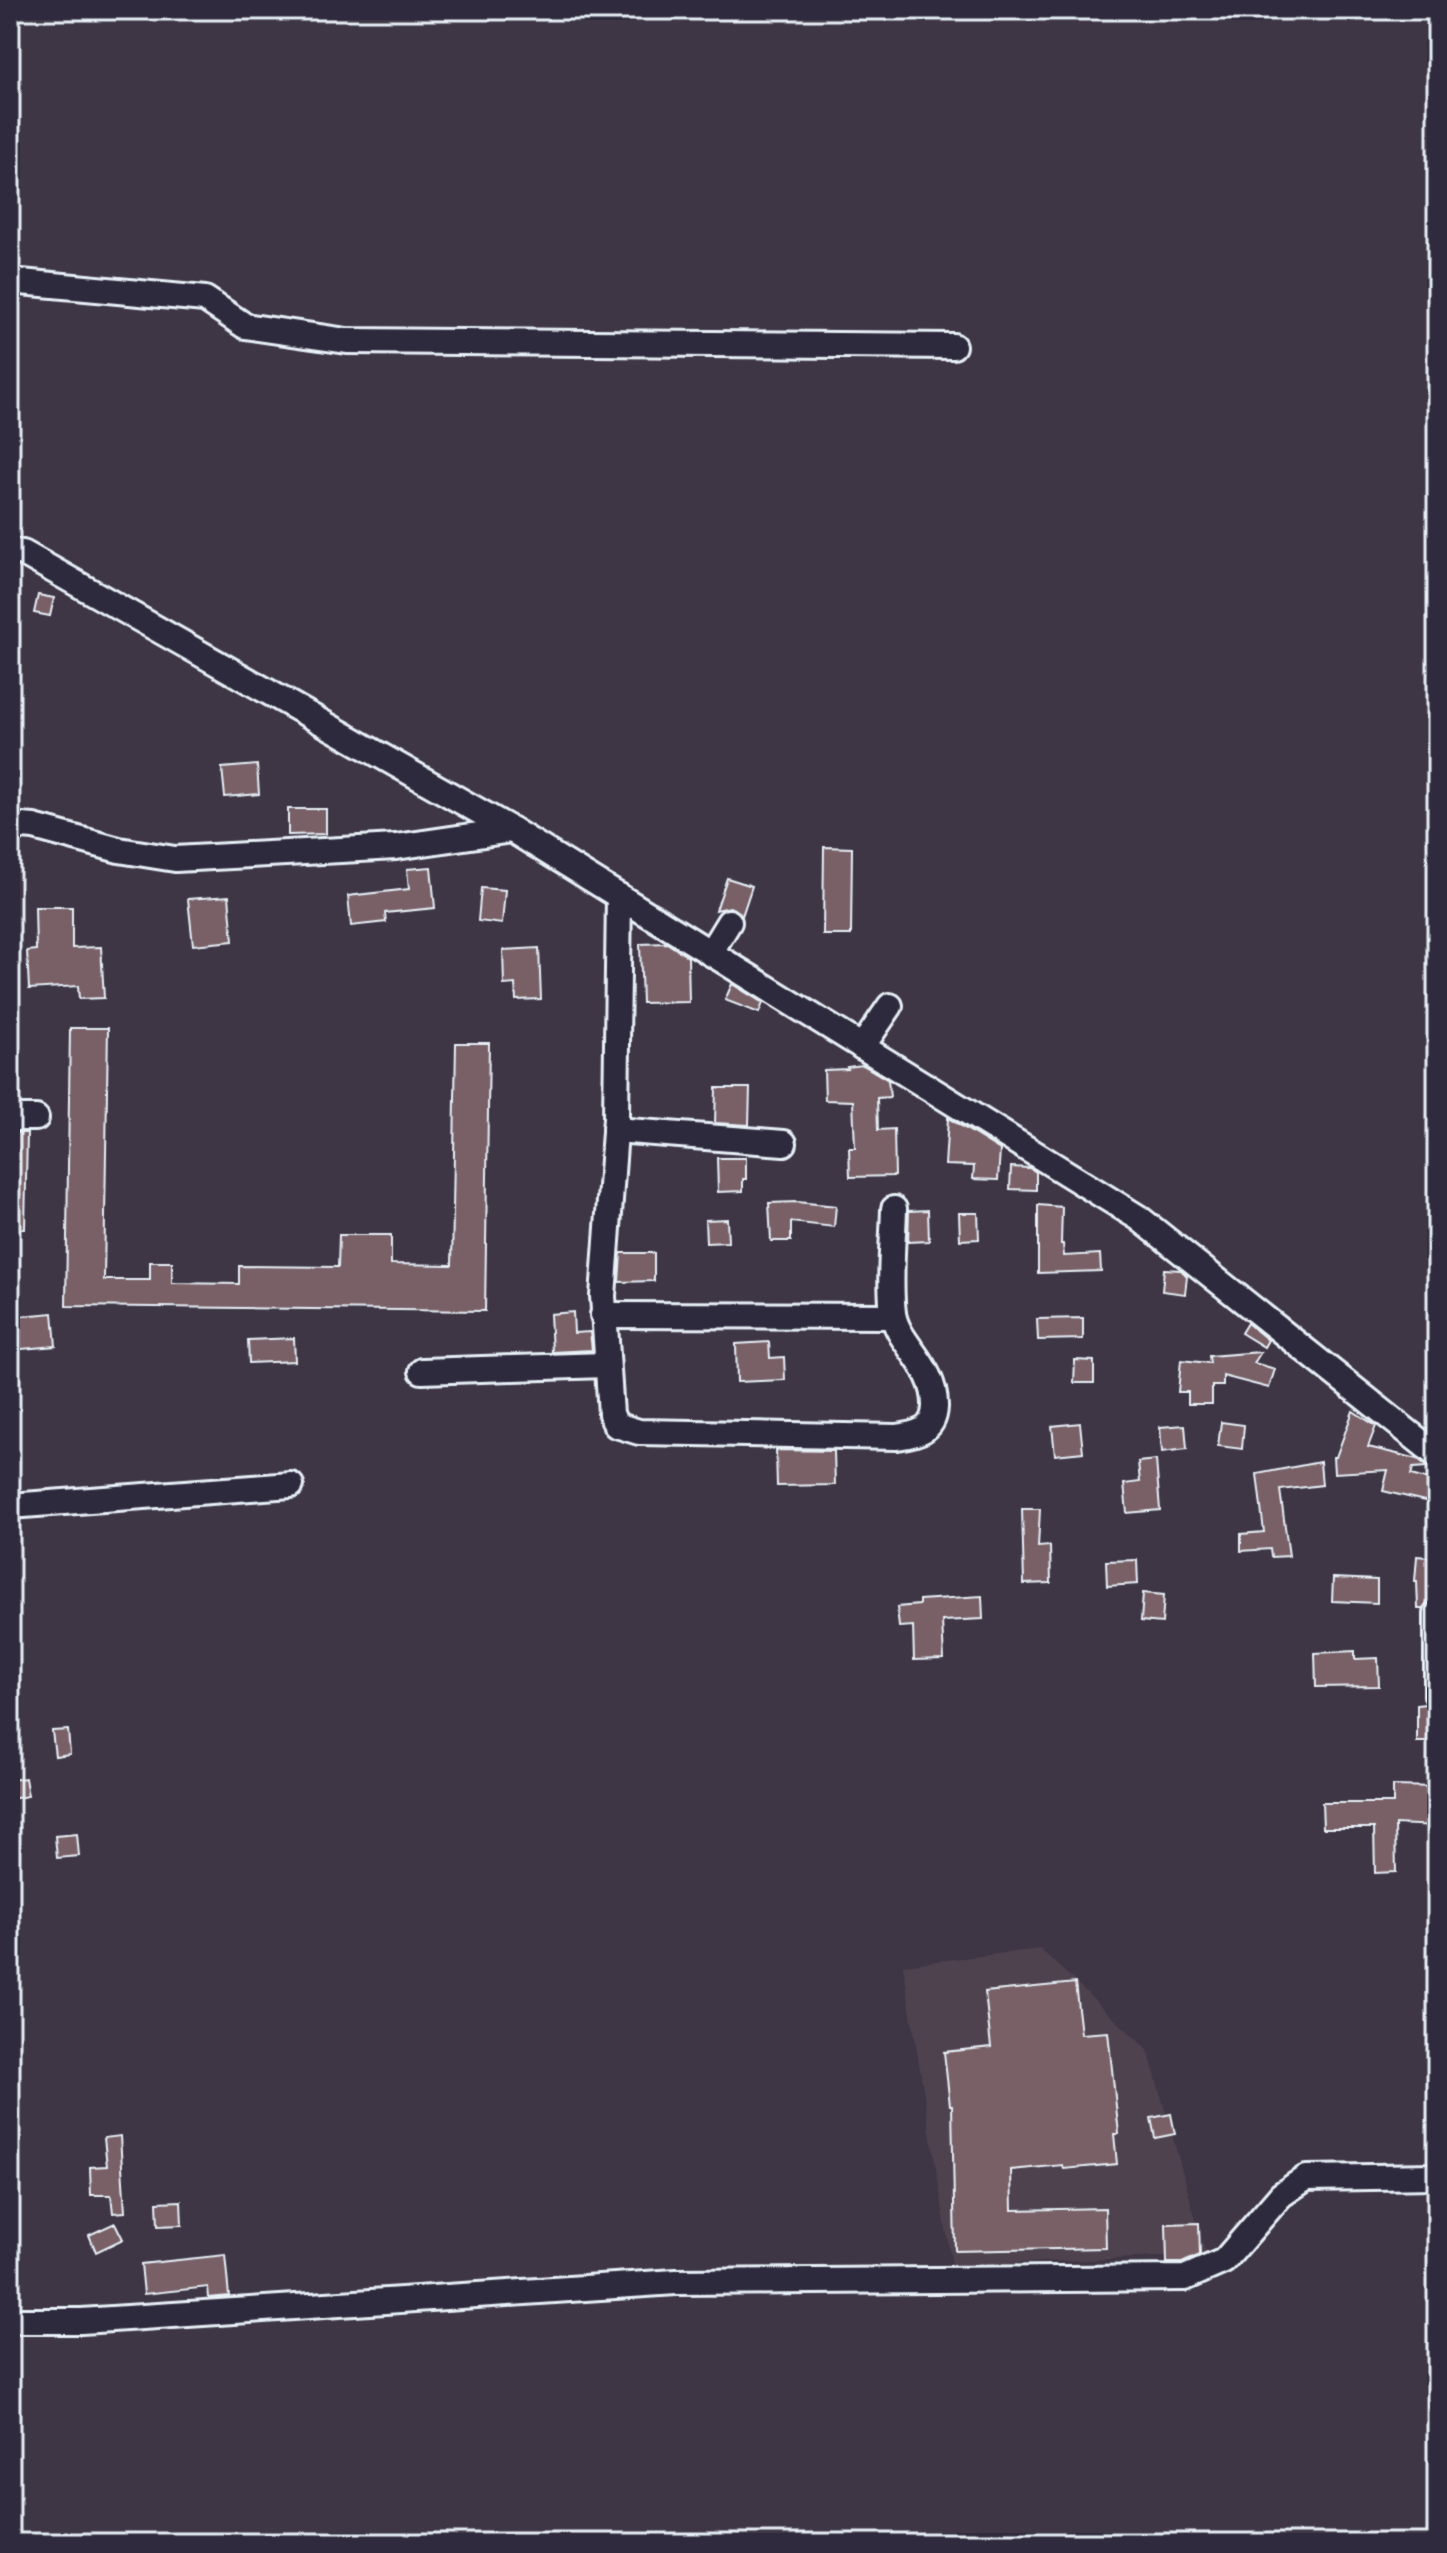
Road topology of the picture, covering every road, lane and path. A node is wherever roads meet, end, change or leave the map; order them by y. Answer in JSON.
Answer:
{"nodes":[{"id":1,"x":10,"y":281,"type":"edge"},
{"id":2,"x":953,"y":346,"type":"dead end"},
{"id":3,"x":10,"y":551,"type":"edge"},
{"id":4,"x":10,"y":825,"type":"edge"},
{"id":5,"x":512,"y":830,"type":"junction"},
{"id":6,"x":619,"y":896,"type":"junction"},
{"id":7,"x":10,"y":1118,"type":"edge"},
{"id":8,"x":36,"y":1118,"type":"dead end"},
{"id":9,"x":615,"y":1130,"type":"junction"},
{"id":10,"x":784,"y":1143,"type":"dead end"},
{"id":11,"x":894,"y":1209,"type":"dead end"},
{"id":12,"x":603,"y":1315,"type":"junction"},
{"id":13,"x":893,"y":1316,"type":"junction"},
{"id":14,"x":606,"y":1365,"type":"junction"},
{"id":15,"x":422,"y":1371,"type":"dead end"},
{"id":16,"x":1437,"y":1455,"type":"edge"},
{"id":17,"x":291,"y":1485,"type":"dead end"},
{"id":18,"x":10,"y":1506,"type":"edge"},
{"id":19,"x":1437,"y":1614,"type":"edge"},
{"id":20,"x":1437,"y":1695,"type":"edge"},
{"id":21,"x":1437,"y":2176,"type":"edge"},
{"id":22,"x":10,"y":2321,"type":"edge"}],
"edges":[{"from":1,"to":2,"type":"street"},
{"from":3,"to":5,"type":"street"},
{"from":4,"to":5,"type":"street"},
{"from":5,"to":6,"type":"street"},
{"from":6,"to":9,"type":"street"},
{"from":6,"to":16,"type":"street"},
{"from":7,"to":8,"type":"street"},
{"from":9,"to":10,"type":"street"},
{"from":9,"to":12,"type":"street"},
{"from":11,"to":13,"type":"street"},
{"from":12,"to":13,"type":"street"},
{"from":12,"to":14,"type":"street"},
{"from":13,"to":14,"type":"street"},
{"from":14,"to":15,"type":"street"},
{"from":17,"to":18,"type":"street"},
{"from":19,"to":20,"type":"street"},
{"from":21,"to":22,"type":"street"}]}
